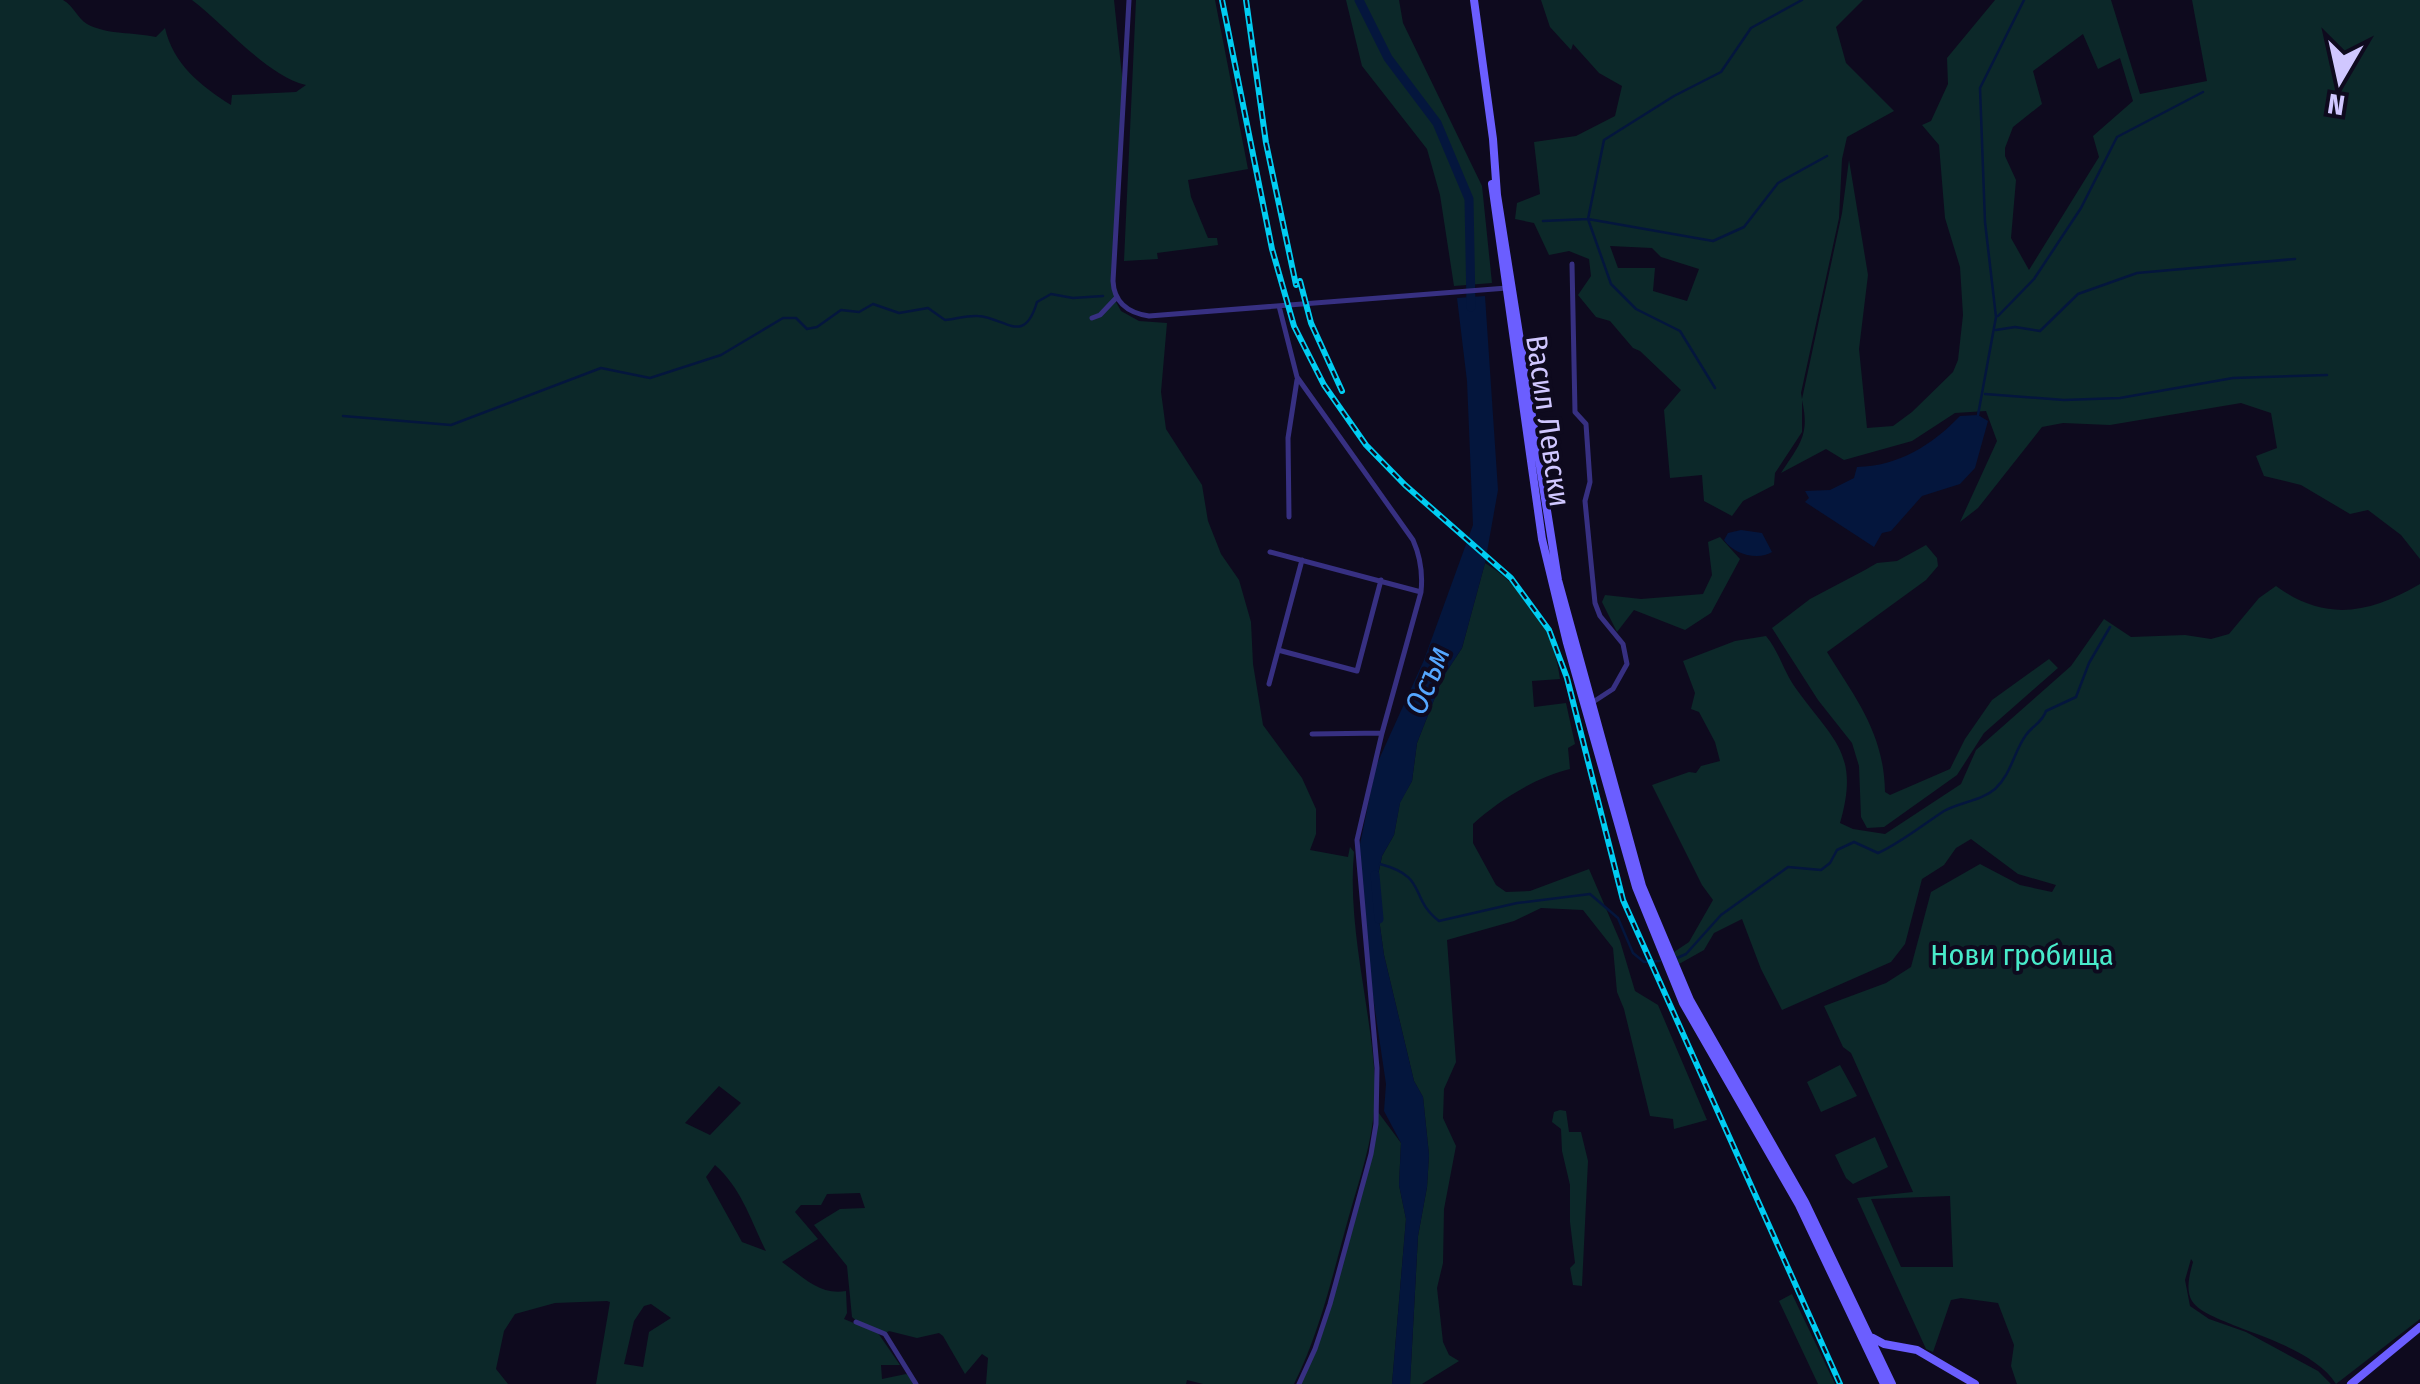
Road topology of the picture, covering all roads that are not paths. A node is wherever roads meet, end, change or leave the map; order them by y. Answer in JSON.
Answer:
{"nodes":[{"id":1,"x":1129,"y":0,"type":"edge"},
{"id":2,"x":1474,"y":0,"type":"edge"},
{"id":3,"x":1572,"y":264,"type":"dead end"},
{"id":4,"x":1509,"y":288,"type":"junction"},
{"id":5,"x":1117,"y":297,"type":"junction"},
{"id":6,"x":1279,"y":306,"type":"junction"},
{"id":7,"x":1092,"y":318,"type":"dead end"},
{"id":8,"x":1297,"y":377,"type":"junction"},
{"id":9,"x":1289,"y":517,"type":"dead end"},
{"id":10,"x":1270,"y":552,"type":"dead end"},
{"id":11,"x":1302,"y":560,"type":"junction"},
{"id":12,"x":1381,"y":580,"type":"junction"},
{"id":13,"x":1421,"y":592,"type":"junction"},
{"id":14,"x":1278,"y":650,"type":"junction"},
{"id":15,"x":1269,"y":684,"type":"dead end"},
{"id":16,"x":1587,"y":705,"type":"junction"},
{"id":17,"x":1382,"y":733,"type":"junction"},
{"id":18,"x":1312,"y":734,"type":"dead end"},
{"id":19,"x":856,"y":1322,"type":"dead end"},
{"id":20,"x":2420,"y":1327,"type":"edge"},
{"id":21,"x":1869,"y":1335,"type":"junction"},
{"id":22,"x":1870,"y":1346,"type":"junction"},
{"id":23,"x":1896,"y":1346,"type":"junction"},
{"id":24,"x":1884,"y":1366,"type":"junction"},
{"id":25,"x":916,"y":1384,"type":"edge"},
{"id":26,"x":1298,"y":1384,"type":"edge"},
{"id":27,"x":1884,"y":1384,"type":"edge"},
{"id":28,"x":1892,"y":1384,"type":"edge"},
{"id":29,"x":1975,"y":1384,"type":"edge"},
{"id":30,"x":2351,"y":1384,"type":"edge"}],
"edges":[{"from":1,"to":5,"type":"street"},
{"from":2,"to":4,"type":"main road","name":"Васил Левски"},
{"from":3,"to":16,"type":"street"},
{"from":4,"to":6,"type":"street"},
{"from":4,"to":16,"type":"main road","name":"Васил Левски"},
{"from":5,"to":6,"type":"street"},
{"from":5,"to":7,"type":"street"},
{"from":6,"to":8,"type":"street"},
{"from":8,"to":9,"type":"street"},
{"from":8,"to":13,"type":"street"},
{"from":10,"to":11,"type":"street"},
{"from":11,"to":12,"type":"street"},
{"from":11,"to":14,"type":"street"},
{"from":12,"to":13,"type":"street"},
{"from":12,"to":14,"type":"street"},
{"from":13,"to":17,"type":"street"},
{"from":14,"to":15,"type":"street"},
{"from":16,"to":21,"type":"main road"},
{"from":16,"to":22,"type":"main road"},
{"from":17,"to":18,"type":"street"},
{"from":17,"to":26,"type":"street"},
{"from":19,"to":25,"type":"street"},
{"from":20,"to":30,"type":"main road"},
{"from":21,"to":22,"type":"main road"},
{"from":21,"to":23,"type":"main road"},
{"from":22,"to":23,"type":"main road"},
{"from":22,"to":24,"type":"main road"},
{"from":22,"to":27,"type":"main road"},
{"from":23,"to":24,"type":"main road"},
{"from":23,"to":29,"type":"main road"},
{"from":24,"to":28,"type":"main road"}]}
